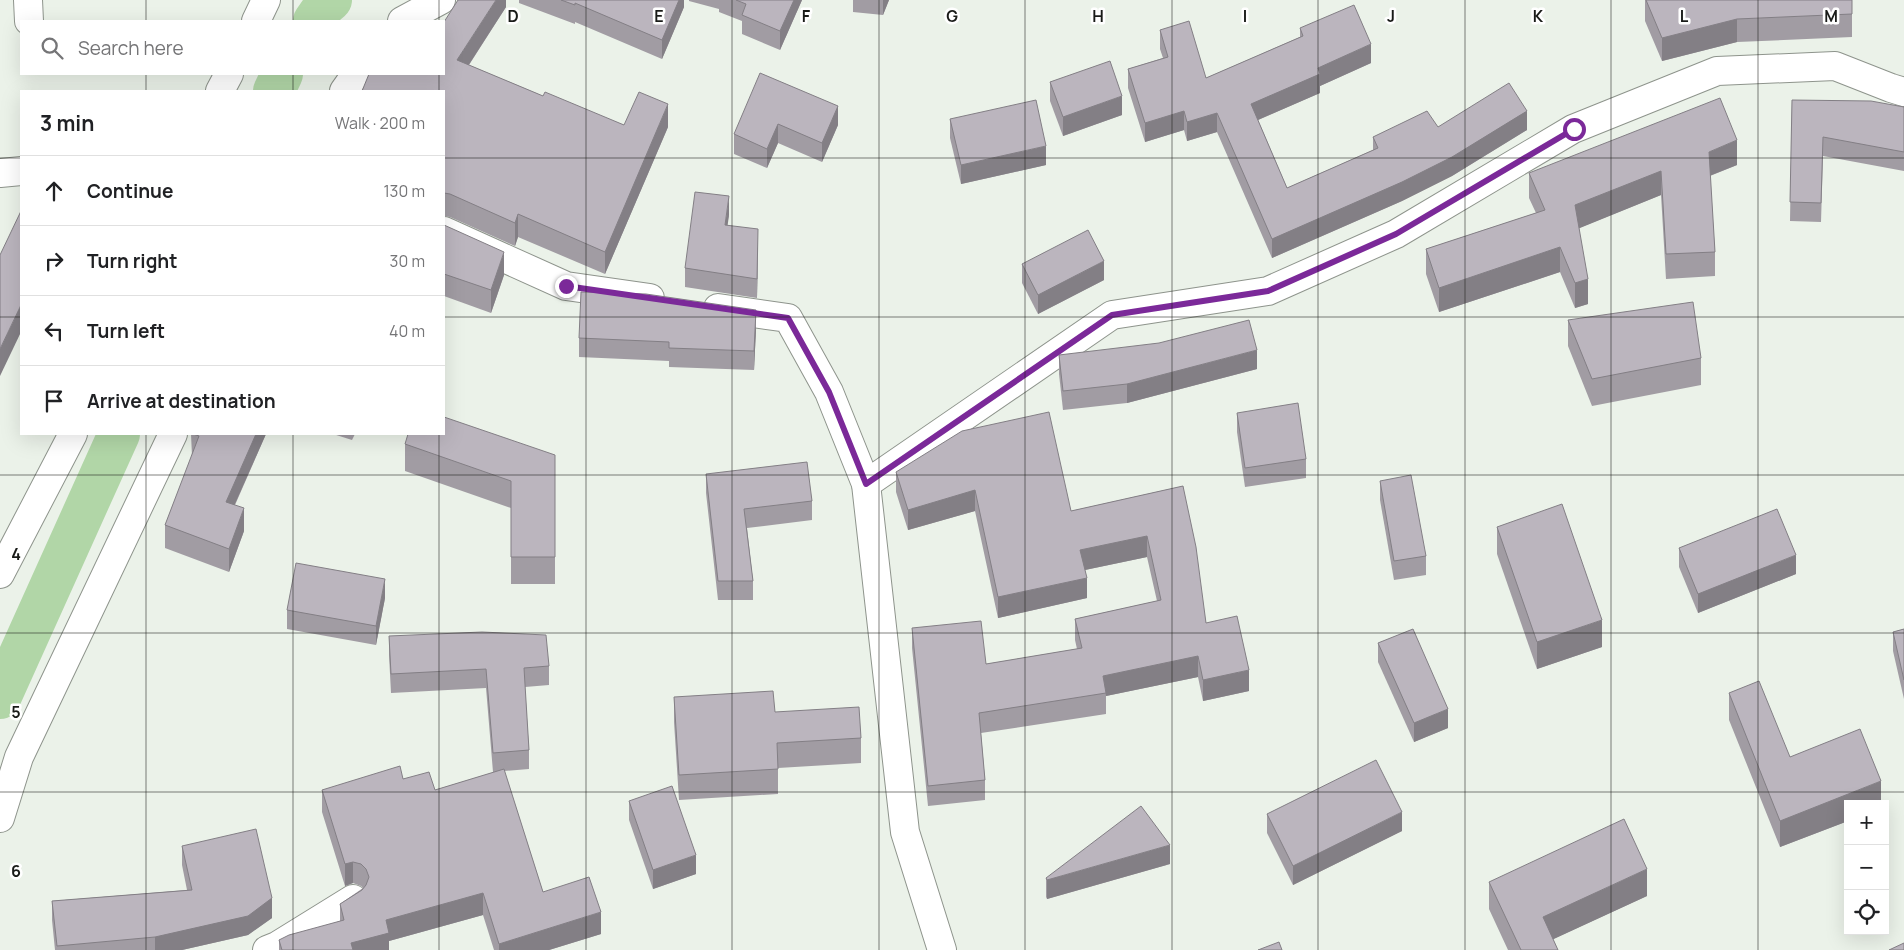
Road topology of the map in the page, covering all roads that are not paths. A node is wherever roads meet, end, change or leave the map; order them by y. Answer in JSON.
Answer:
{"nodes":[{"id":1,"x":28,"y":0,"type":"edge"},
{"id":2,"x":266,"y":0,"type":"edge"},
{"id":3,"x":442,"y":0,"type":"edge"},
{"id":4,"x":28,"y":20,"type":"edge"},
{"id":5,"x":256,"y":20,"type":"edge"},
{"id":6,"x":404,"y":20,"type":"edge"},
{"id":7,"x":228,"y":75,"type":"edge"},
{"id":8,"x":355,"y":75,"type":"edge"},
{"id":9,"x":221,"y":90,"type":"edge"},
{"id":10,"x":345,"y":90,"type":"edge"},
{"id":11,"x":1904,"y":92,"type":"edge"},
{"id":12,"x":20,"y":171,"type":"edge"},
{"id":13,"x":0,"y":173,"type":"edge"},
{"id":14,"x":445,"y":231,"type":"edge"},
{"id":15,"x":72,"y":435,"type":"edge"},
{"id":16,"x":173,"y":435,"type":"edge"},
{"id":17,"x":866,"y":484,"type":"junction"},
{"id":18,"x":0,"y":574,"type":"edge"},
{"id":19,"x":0,"y":818,"type":"edge"},
{"id":20,"x":353,"y":899,"type":"edge"},
{"id":21,"x":267,"y":950,"type":"edge"},
{"id":22,"x":942,"y":950,"type":"edge"}],
"edges":[{"from":1,"to":4,"type":"street"},
{"from":2,"to":5,"type":"street"},
{"from":3,"to":6,"type":"street"},
{"from":7,"to":9,"type":"street"},
{"from":8,"to":10,"type":"street"},
{"from":11,"to":17,"type":"street"},
{"from":12,"to":13,"type":"street"},
{"from":14,"to":17,"type":"street"},
{"from":15,"to":18,"type":"street"},
{"from":16,"to":19,"type":"street"},
{"from":17,"to":22,"type":"street"},
{"from":20,"to":21,"type":"street"}]}
